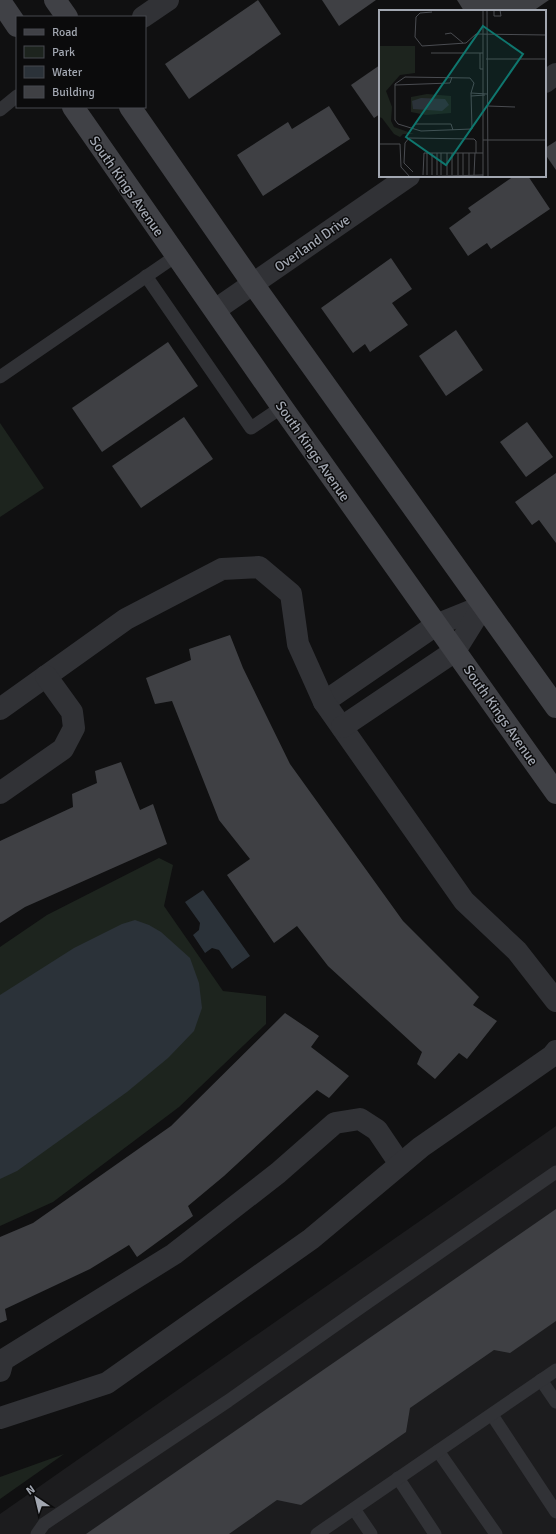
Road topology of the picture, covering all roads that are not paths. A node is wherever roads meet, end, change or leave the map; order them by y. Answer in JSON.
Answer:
{"nodes":[{"id":1,"x":55,"y":0,"type":"edge"},
{"id":2,"x":168,"y":0,"type":"edge"},
{"id":3,"x":0,"y":1,"type":"edge"},
{"id":4,"x":66,"y":16,"type":"edge"},
{"id":5,"x":144,"y":16,"type":"edge"},
{"id":6,"x":16,"y":25,"type":"edge"},
{"id":7,"x":556,"y":74,"type":"edge"},
{"id":8,"x":546,"y":81,"type":"edge"},
{"id":9,"x":16,"y":97,"type":"edge"},
{"id":10,"x":74,"y":108,"type":"edge"},
{"id":11,"x":131,"y":108,"type":"edge"},
{"id":12,"x":0,"y":110,"type":"edge"},
{"id":13,"x":408,"y":177,"type":"edge"},
{"id":14,"x":176,"y":256,"type":"junction"},
{"id":15,"x":146,"y":276,"type":"junction"},
{"id":16,"x":254,"y":284,"type":"junction"},
{"id":17,"x":215,"y":310,"type":"junction"},
{"id":18,"x":0,"y":377,"type":"edge"},
{"id":19,"x":282,"y":407,"type":"junction"},
{"id":20,"x":484,"y":606,"type":"junction"},
{"id":21,"x":436,"y":625,"type":"junction"},
{"id":22,"x":455,"y":651,"type":"junction"},
{"id":23,"x":46,"y":676,"type":"junction"},
{"id":24,"x":324,"y":702,"type":"junction"},
{"id":25,"x":556,"y":707,"type":"edge"},
{"id":26,"x":0,"y":709,"type":"edge"},
{"id":27,"x":342,"y":727,"type":"junction"},
{"id":28,"x":0,"y":793,"type":"edge"},
{"id":29,"x":556,"y":794,"type":"edge"},
{"id":30,"x":556,"y":1001,"type":"edge"},
{"id":31,"x":556,"y":1051,"type":"edge"},
{"id":32,"x":400,"y":1164,"type":"junction"},
{"id":33,"x":556,"y":1172,"type":"edge"},
{"id":34,"x":556,"y":1370,"type":"edge"},
{"id":35,"x":0,"y":1371,"type":"edge"},
{"id":36,"x":541,"y":1380,"type":"junction"},
{"id":37,"x":556,"y":1402,"type":"edge"},
{"id":38,"x":1,"y":1413,"type":"edge"},
{"id":39,"x":492,"y":1415,"type":"junction"},
{"id":40,"x":438,"y":1451,"type":"junction"},
{"id":41,"x":398,"y":1478,"type":"junction"},
{"id":42,"x":354,"y":1509,"type":"junction"},
{"id":43,"x":556,"y":1512,"type":"edge"},
{"id":44,"x":36,"y":1534,"type":"edge"},
{"id":45,"x":317,"y":1534,"type":"edge"},
{"id":46,"x":371,"y":1534,"type":"edge"},
{"id":47,"x":435,"y":1534,"type":"edge"},
{"id":48,"x":496,"y":1534,"type":"edge"}],
"edges":[{"from":1,"to":4,"type":"main road"},
{"from":2,"to":5,"type":"street"},
{"from":3,"to":6,"type":"main road"},
{"from":7,"to":8,"type":"street"},
{"from":9,"to":12,"type":"lane"},
{"from":10,"to":14,"type":"main road","name":"South Kings Avenue"},
{"from":11,"to":16,"type":"main road"},
{"from":13,"to":16,"type":"street","name":"Overland Drive"},
{"from":14,"to":15,"type":"lane"},
{"from":14,"to":17,"type":"main road","name":"South Kings Avenue"},
{"from":15,"to":18,"type":"lane"},
{"from":15,"to":19,"type":"lane"},
{"from":16,"to":17,"type":"street","name":"Overland Drive"},
{"from":16,"to":20,"type":"main road"},
{"from":17,"to":19,"type":"main road","name":"South Kings Avenue"},
{"from":19,"to":21,"type":"main road","name":"South Kings Avenue"},
{"from":20,"to":21,"type":"street"},
{"from":20,"to":22,"type":"street"},
{"from":20,"to":25,"type":"main road"},
{"from":21,"to":22,"type":"main road","name":"South Kings Avenue"},
{"from":21,"to":24,"type":"street"},
{"from":22,"to":27,"type":"street"},
{"from":22,"to":29,"type":"main road","name":"South Kings Avenue"},
{"from":23,"to":24,"type":"street"},
{"from":23,"to":26,"type":"street"},
{"from":23,"to":28,"type":"street"},
{"from":24,"to":27,"type":"street"},
{"from":27,"to":30,"type":"street"},
{"from":31,"to":32,"type":"street"},
{"from":32,"to":35,"type":"street"},
{"from":32,"to":38,"type":"street"},
{"from":33,"to":44,"type":"lane"},
{"from":34,"to":36,"type":"lane"},
{"from":36,"to":37,"type":"lane"},
{"from":36,"to":39,"type":"lane"},
{"from":39,"to":40,"type":"lane"},
{"from":39,"to":43,"type":"lane"},
{"from":40,"to":41,"type":"lane"},
{"from":40,"to":48,"type":"lane"},
{"from":41,"to":42,"type":"lane"},
{"from":41,"to":47,"type":"lane"},
{"from":42,"to":45,"type":"lane"},
{"from":42,"to":46,"type":"lane"}]}
